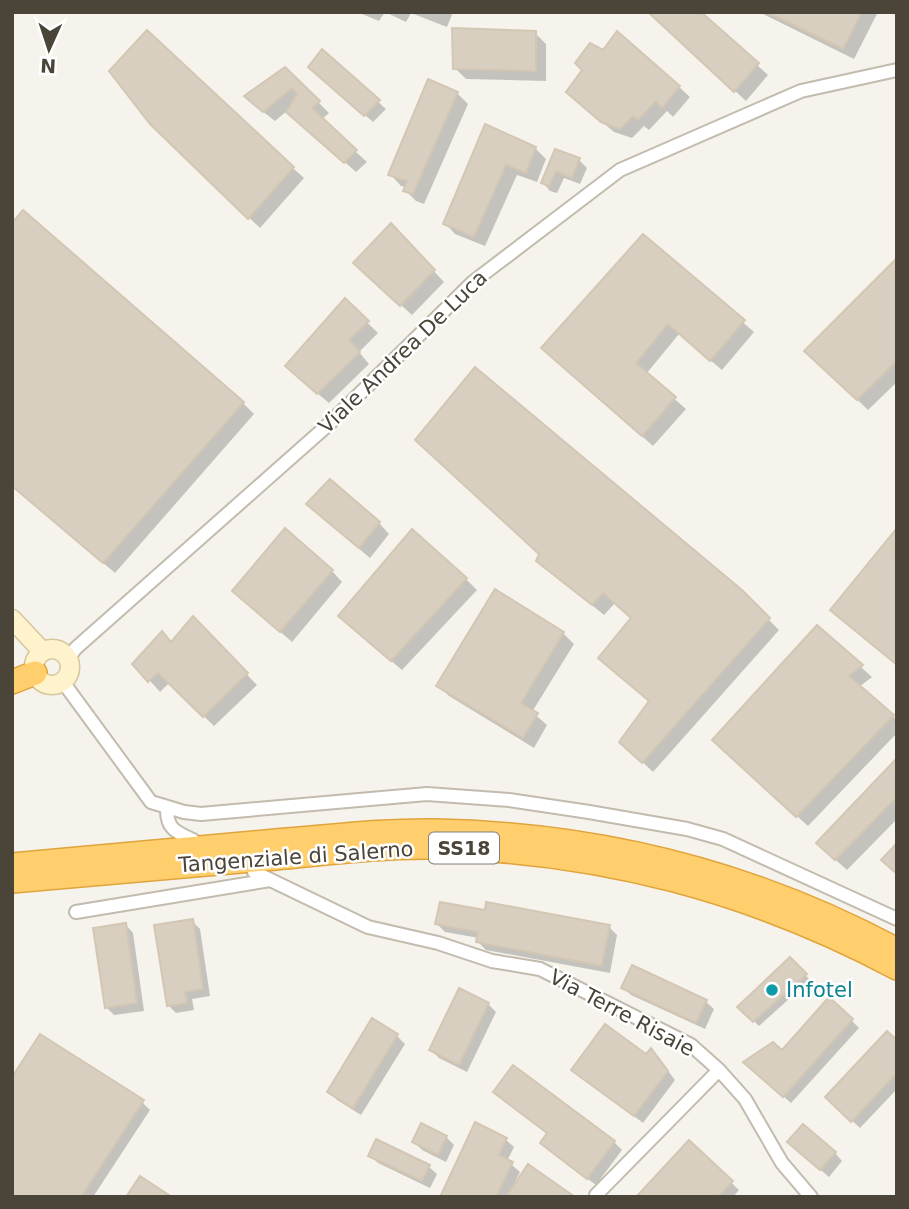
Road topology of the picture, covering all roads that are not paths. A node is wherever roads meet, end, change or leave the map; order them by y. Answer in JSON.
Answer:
{"nodes":[{"id":1,"x":897,"y":70,"type":"edge"},
{"id":2,"x":12,"y":619,"type":"edge"},
{"id":3,"x":68,"y":658,"type":"junction"},
{"id":4,"x":39,"y":662,"type":"junction"},
{"id":5,"x":12,"y":682,"type":"edge"},
{"id":6,"x":63,"y":682,"type":"junction"},
{"id":7,"x":167,"y":807,"type":"junction"},
{"id":8,"x":193,"y":840,"type":"dead end"},
{"id":9,"x":12,"y":865,"type":"edge"},
{"id":10,"x":254,"y":872,"type":"dead end"},
{"id":11,"x":271,"y":880,"type":"junction"},
{"id":12,"x":12,"y":881,"type":"edge"},
{"id":13,"x":76,"y":912,"type":"dead end"},
{"id":14,"x":897,"y":919,"type":"edge"},
{"id":15,"x":897,"y":950,"type":"edge"},
{"id":16,"x":897,"y":968,"type":"edge"},
{"id":17,"x":719,"y":1070,"type":"junction"},
{"id":18,"x":596,"y":1195,"type":"dead end"},
{"id":19,"x":811,"y":1197,"type":"edge"}],
"edges":[{"from":1,"to":3,"type":"street","name":"Viale Andrea De Luca"},
{"from":2,"to":4,"type":"street"},
{"from":3,"to":4,"type":"street"},
{"from":3,"to":6,"type":"street"},
{"from":4,"to":5,"type":"highway"},
{"from":4,"to":6,"type":"street"},
{"from":6,"to":7,"type":"street"},
{"from":7,"to":8,"type":"street"},
{"from":7,"to":14,"type":"street"},
{"from":9,"to":15,"type":"highway","name":"Tangenziale di Salerno","number":"SS18"},
{"from":10,"to":11,"type":"street","name":"Via Terre Risaie"},
{"from":11,"to":13,"type":"street"},
{"from":11,"to":17,"type":"street","name":"Via Terre Risaie"},
{"from":12,"to":16,"type":"highway","name":"Tangenziale di Salerno","number":"SS18"},
{"from":17,"to":18,"type":"street"},
{"from":17,"to":19,"type":"street","name":"Via Terre Risaie"}]}
